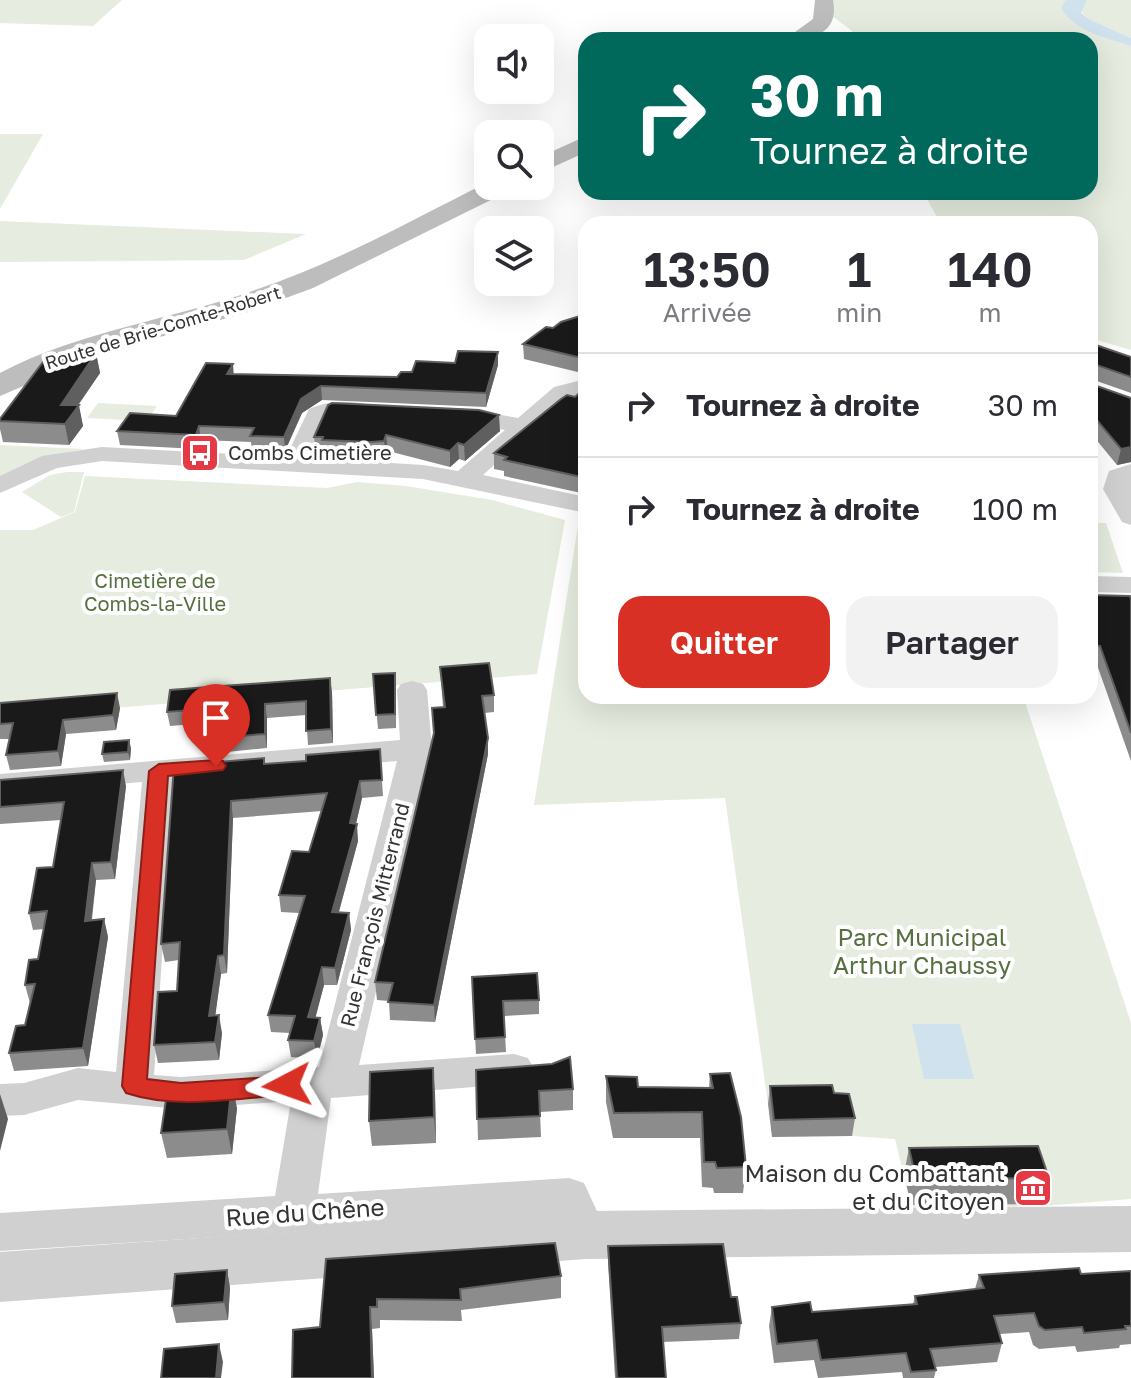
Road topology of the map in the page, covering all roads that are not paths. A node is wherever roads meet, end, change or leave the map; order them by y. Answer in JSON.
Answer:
{"nodes":[{"id":1,"x":824,"y":0,"type":"edge"},
{"id":2,"x":806,"y":32,"type":"edge"},
{"id":3,"x":578,"y":147,"type":"edge"},
{"id":4,"x":554,"y":159,"type":"edge"},
{"id":5,"x":474,"y":199,"type":"edge"},
{"id":6,"x":0,"y":386,"type":"edge"},
{"id":7,"x":578,"y":386,"type":"edge"},
{"id":8,"x":388,"y":411,"type":"edge"},
{"id":9,"x":431,"y":413,"type":"edge"},
{"id":10,"x":522,"y":426,"type":"junction"},
{"id":11,"x":295,"y":464,"type":"junction"},
{"id":12,"x":1131,"y":471,"type":"edge"},
{"id":13,"x":463,"y":479,"type":"junction"},
{"id":14,"x":0,"y":485,"type":"edge"},
{"id":15,"x":578,"y":503,"type":"edge"},
{"id":16,"x":1131,"y":517,"type":"edge"},
{"id":17,"x":1098,"y":584,"type":"edge"},
{"id":18,"x":1131,"y":585,"type":"edge"},
{"id":19,"x":412,"y":690,"type":"dead end"},
{"id":20,"x":416,"y":749,"type":"junction"},
{"id":21,"x":159,"y":771,"type":"junction"},
{"id":22,"x":0,"y":784,"type":"edge"},
{"id":23,"x":552,"y":1067,"type":"edge"},
{"id":24,"x":324,"y":1083,"type":"junction"},
{"id":25,"x":134,"y":1086,"type":"junction"},
{"id":26,"x":0,"y":1100,"type":"edge"},
{"id":27,"x":294,"y":1214,"type":"junction"},
{"id":28,"x":1131,"y":1229,"type":"edge"},
{"id":29,"x":0,"y":1232,"type":"edge"},
{"id":30,"x":586,"y":1235,"type":"junction"},
{"id":31,"x":0,"y":1277,"type":"edge"}],
"edges":[{"from":1,"to":2,"type":"main road"},
{"from":3,"to":4,"type":"main road"},
{"from":5,"to":6,"type":"main road","name":"Route de Brie-Comte-Robert"},
{"from":7,"to":10,"type":"street"},
{"from":8,"to":11,"type":"street"},
{"from":9,"to":10,"type":"street"},
{"from":10,"to":13,"type":"street"},
{"from":11,"to":13,"type":"street"},
{"from":11,"to":14,"type":"street"},
{"from":12,"to":16,"type":"street"},
{"from":13,"to":15,"type":"street"},
{"from":17,"to":18,"type":"street"},
{"from":19,"to":20,"type":"street","name":"Rue François Mitterrand"},
{"from":20,"to":21,"type":"street"},
{"from":20,"to":24,"type":"street","name":"Rue François Mitterrand"},
{"from":21,"to":22,"type":"street"},
{"from":21,"to":25,"type":"street"},
{"from":23,"to":24,"type":"street"},
{"from":24,"to":25,"type":"street"},
{"from":24,"to":27,"type":"street","name":"Rue François Mitterrand"},
{"from":25,"to":26,"type":"street"},
{"from":27,"to":29,"type":"street","name":"Rue du Chêne"},
{"from":27,"to":30,"type":"street","name":"Rue du Chêne"},
{"from":28,"to":30,"type":"street","name":"Rue du Chêne"},
{"from":30,"to":31,"type":"street","name":"Rue du Chêne"}]}
